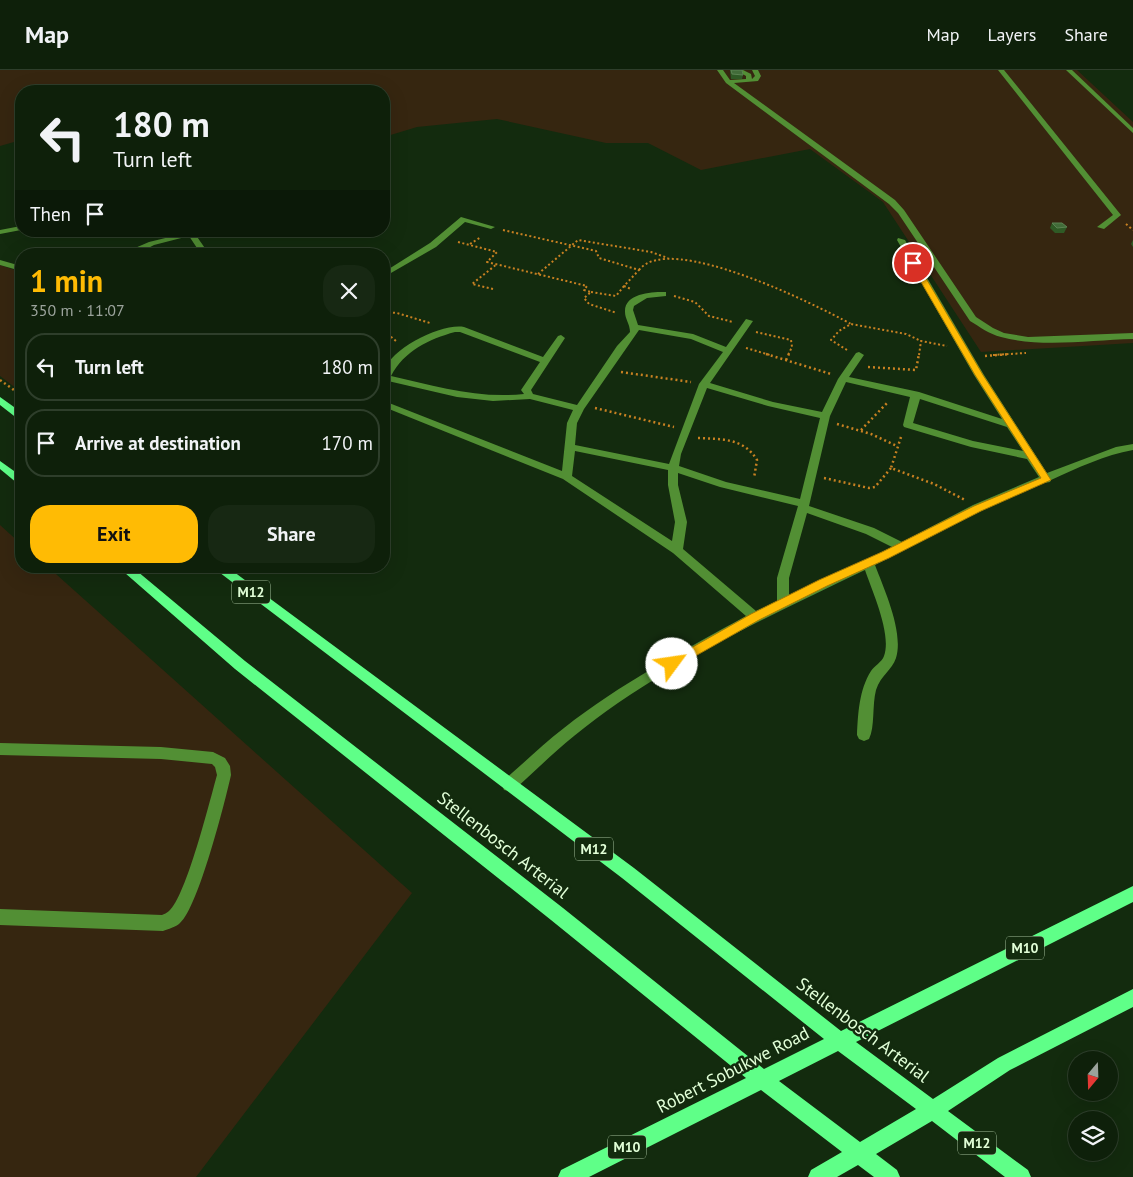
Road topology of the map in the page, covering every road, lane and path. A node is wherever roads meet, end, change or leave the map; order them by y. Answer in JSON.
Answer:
{"nodes":[{"id":1,"x":720,"y":70,"type":"edge"},
{"id":2,"x":739,"y":70,"type":"edge"},
{"id":3,"x":755,"y":70,"type":"edge"},
{"id":4,"x":1001,"y":70,"type":"edge"},
{"id":5,"x":1069,"y":70,"type":"edge"},
{"id":6,"x":728,"y":82,"type":"junction"},
{"id":7,"x":746,"y":82,"type":"junction"},
{"id":8,"x":1133,"y":131,"type":"edge"},
{"id":9,"x":1101,"y":227,"type":"dead end"},
{"id":10,"x":491,"y":228,"type":"junction"},
{"id":11,"x":15,"y":229,"type":"edge"},
{"id":12,"x":0,"y":232,"type":"edge"},
{"id":13,"x":175,"y":237,"type":"edge"},
{"id":14,"x":193,"y":237,"type":"edge"},
{"id":15,"x":441,"y":238,"type":"junction"},
{"id":16,"x":901,"y":240,"type":"dead end"},
{"id":17,"x":469,"y":244,"type":"junction"},
{"id":18,"x":570,"y":245,"type":"junction"},
{"id":19,"x":140,"y":248,"type":"edge"},
{"id":20,"x":200,"y":248,"type":"edge"},
{"id":21,"x":669,"y":259,"type":"junction"},
{"id":22,"x":0,"y":262,"type":"edge"},
{"id":23,"x":497,"y":264,"type":"junction"},
{"id":24,"x":15,"y":267,"type":"edge"},
{"id":25,"x":390,"y":270,"type":"edge"},
{"id":26,"x":639,"y":270,"type":"junction"},
{"id":27,"x":538,"y":274,"type":"junction"},
{"id":28,"x":624,"y":286,"type":"junction"},
{"id":29,"x":493,"y":289,"type":"dead end"},
{"id":30,"x":591,"y":292,"type":"junction"},
{"id":31,"x":663,"y":294,"type":"joint"},
{"id":32,"x":645,"y":296,"type":"junction"},
{"id":33,"x":390,"y":312,"type":"edge"},
{"id":34,"x":629,"y":316,"type":"junction"},
{"id":35,"x":851,"y":324,"type":"junction"},
{"id":36,"x":746,"y":325,"type":"junction"},
{"id":37,"x":635,"y":327,"type":"junction"},
{"id":38,"x":457,"y":329,"type":"junction"},
{"id":39,"x":1133,"y":336,"type":"edge"},
{"id":40,"x":561,"y":338,"type":"dead end"},
{"id":41,"x":921,"y":341,"type":"junction"},
{"id":42,"x":731,"y":347,"type":"junction"},
{"id":43,"x":964,"y":349,"type":"junction"},
{"id":44,"x":859,"y":355,"type":"joint"},
{"id":45,"x":786,"y":360,"type":"junction"},
{"id":46,"x":545,"y":361,"type":"junction"},
{"id":47,"x":853,"y":365,"type":"junction"},
{"id":48,"x":390,"y":368,"type":"edge"},
{"id":49,"x":605,"y":369,"type":"junction"},
{"id":50,"x":390,"y":379,"type":"edge"},
{"id":51,"x":843,"y":379,"type":"junction"},
{"id":52,"x":0,"y":380,"type":"edge"},
{"id":53,"x":704,"y":384,"type":"junction"},
{"id":54,"x":896,"y":390,"type":"junction"},
{"id":55,"x":15,"y":391,"type":"edge"},
{"id":56,"x":916,"y":394,"type":"junction"},
{"id":57,"x":530,"y":396,"type":"junction"},
{"id":58,"x":0,"y":400,"type":"edge"},
{"id":59,"x":390,"y":406,"type":"edge"},
{"id":60,"x":579,"y":409,"type":"junction"},
{"id":61,"x":15,"y":412,"type":"edge"},
{"id":62,"x":825,"y":418,"type":"junction"},
{"id":63,"x":908,"y":425,"type":"junction"},
{"id":64,"x":1013,"y":426,"type":"junction"},
{"id":65,"x":861,"y":430,"type":"junction"},
{"id":66,"x":683,"y":434,"type":"junction"},
{"id":67,"x":569,"y":446,"type":"junction"},
{"id":68,"x":897,"y":446,"type":"junction"},
{"id":69,"x":1133,"y":447,"type":"edge"},
{"id":70,"x":1029,"y":456,"type":"junction"},
{"id":71,"x":0,"y":464,"type":"edge"},
{"id":72,"x":673,"y":468,"type":"junction"},
{"id":73,"x":891,"y":468,"type":"junction"},
{"id":74,"x":810,"y":475,"type":"junction"},
{"id":75,"x":15,"y":476,"type":"edge"},
{"id":76,"x":567,"y":477,"type":"junction"},
{"id":77,"x":1046,"y":480,"type":"junction"},
{"id":78,"x":750,"y":492,"type":"junction"},
{"id":79,"x":803,"y":506,"type":"junction"},
{"id":80,"x":977,"y":508,"type":"junction"},
{"id":81,"x":902,"y":547,"type":"junction"},
{"id":82,"x":677,"y":550,"type":"junction"},
{"id":83,"x":868,"y":563,"type":"junction"},
{"id":84,"x":131,"y":573,"type":"edge"},
{"id":85,"x":226,"y":573,"type":"edge"},
{"id":86,"x":782,"y":603,"type":"junction"},
{"id":87,"x":755,"y":617,"type":"junction"},
{"id":88,"x":864,"y":734,"type":"dead end"},
{"id":89,"x":0,"y":749,"type":"edge"},
{"id":90,"x":509,"y":785,"type":"junction"},
{"id":91,"x":1133,"y":894,"type":"edge"},
{"id":92,"x":0,"y":916,"type":"edge"},
{"id":93,"x":1133,"y":998,"type":"edge"},
{"id":94,"x":840,"y":1041,"type":"junction"},
{"id":95,"x":762,"y":1079,"type":"junction"},
{"id":96,"x":933,"y":1110,"type":"junction"},
{"id":97,"x":859,"y":1154,"type":"junction"},
{"id":98,"x":568,"y":1177,"type":"edge"},
{"id":99,"x":818,"y":1177,"type":"edge"},
{"id":100,"x":890,"y":1177,"type":"edge"},
{"id":101,"x":1021,"y":1177,"type":"edge"}],
"edges":[{"from":1,"to":6,"type":"street"},
{"from":2,"to":7,"type":"street"},
{"from":3,"to":7,"type":"street"},
{"from":4,"to":9,"type":"street"},
{"from":5,"to":8,"type":"street"},
{"from":6,"to":7,"type":"street"},
{"from":6,"to":39,"type":"street"},
{"from":10,"to":15,"type":"street"},
{"from":10,"to":17,"type":"path"},
{"from":10,"to":18,"type":"path"},
{"from":11,"to":12,"type":"street"},
{"from":13,"to":19,"type":"street"},
{"from":14,"to":20,"type":"street"},
{"from":15,"to":17,"type":"path"},
{"from":15,"to":25,"type":"street"},
{"from":16,"to":43,"type":"street"},
{"from":17,"to":23,"type":"path"},
{"from":18,"to":21,"type":"path"},
{"from":18,"to":26,"type":"path"},
{"from":18,"to":27,"type":"path"},
{"from":21,"to":26,"type":"path"},
{"from":21,"to":35,"type":"path"},
{"from":22,"to":24,"type":"street"},
{"from":23,"to":27,"type":"path"},
{"from":23,"to":29,"type":"path"},
{"from":26,"to":28,"type":"path"},
{"from":27,"to":30,"type":"path"},
{"from":28,"to":30,"type":"path"},
{"from":28,"to":32,"type":"path"},
{"from":30,"to":34,"type":"path"},
{"from":31,"to":32,"type":"street"},
{"from":31,"to":36,"type":"path"},
{"from":32,"to":34,"type":"street"},
{"from":33,"to":38,"type":"path"},
{"from":34,"to":37,"type":"street"},
{"from":35,"to":41,"type":"path"},
{"from":35,"to":44,"type":"path"},
{"from":36,"to":42,"type":"street"},
{"from":36,"to":45,"type":"path"},
{"from":37,"to":42,"type":"street"},
{"from":37,"to":49,"type":"street"},
{"from":38,"to":46,"type":"street"},
{"from":38,"to":48,"type":"street"},
{"from":40,"to":46,"type":"street"},
{"from":41,"to":43,"type":"path"},
{"from":41,"to":47,"type":"path"},
{"from":42,"to":45,"type":"path"},
{"from":42,"to":53,"type":"street"},
{"from":43,"to":64,"type":"street"},
{"from":44,"to":47,"type":"street"},
{"from":45,"to":51,"type":"path"},
{"from":46,"to":57,"type":"street"},
{"from":47,"to":51,"type":"street"},
{"from":49,"to":53,"type":"path"},
{"from":49,"to":60,"type":"street"},
{"from":50,"to":57,"type":"street"},
{"from":51,"to":54,"type":"street"},
{"from":51,"to":62,"type":"street"},
{"from":52,"to":55,"type":"path"},
{"from":53,"to":62,"type":"street"},
{"from":53,"to":66,"type":"street"},
{"from":54,"to":56,"type":"street"},
{"from":54,"to":65,"type":"path"},
{"from":56,"to":63,"type":"street"},
{"from":56,"to":64,"type":"street"},
{"from":57,"to":60,"type":"street"},
{"from":58,"to":61,"type":"main road"},
{"from":59,"to":76,"type":"street"},
{"from":60,"to":66,"type":"path"},
{"from":60,"to":67,"type":"street"},
{"from":62,"to":65,"type":"path"},
{"from":62,"to":74,"type":"street"},
{"from":63,"to":68,"type":"path"},
{"from":63,"to":70,"type":"street"},
{"from":64,"to":70,"type":"street"},
{"from":65,"to":68,"type":"path"},
{"from":66,"to":72,"type":"street"},
{"from":66,"to":78,"type":"path"},
{"from":67,"to":72,"type":"street"},
{"from":67,"to":76,"type":"street"},
{"from":68,"to":73,"type":"path"},
{"from":69,"to":77,"type":"street"},
{"from":70,"to":77,"type":"street"},
{"from":71,"to":75,"type":"main road"},
{"from":72,"to":78,"type":"street"},
{"from":72,"to":82,"type":"street"},
{"from":73,"to":74,"type":"path"},
{"from":73,"to":80,"type":"path"},
{"from":74,"to":79,"type":"street"},
{"from":76,"to":82,"type":"street"},
{"from":77,"to":80,"type":"street"},
{"from":78,"to":79,"type":"street"},
{"from":79,"to":81,"type":"street"},
{"from":79,"to":86,"type":"street"},
{"from":80,"to":81,"type":"street"},
{"from":81,"to":83,"type":"street"},
{"from":82,"to":87,"type":"street"},
{"from":83,"to":86,"type":"street"},
{"from":83,"to":88,"type":"street"},
{"from":84,"to":95,"type":"main road","name":"Stellenbosch Arterial"},
{"from":85,"to":90,"type":"main road","name":"Stellenbosch Arterial","number":"M12"},
{"from":86,"to":87,"type":"street"},
{"from":87,"to":90,"type":"street"},
{"from":89,"to":92,"type":"street"},
{"from":90,"to":94,"type":"main road","name":"Stellenbosch Arterial","number":"M12"},
{"from":91,"to":94,"type":"main road","name":"Robert Sobukwe Road","number":"M10"},
{"from":93,"to":96,"type":"main road"},
{"from":94,"to":95,"type":"main road","name":"Robert Sobukwe Road","number":"M10"},
{"from":94,"to":96,"type":"main road","name":"Stellenbosch Arterial","number":"M12"},
{"from":95,"to":97,"type":"main road","name":"Stellenbosch Arterial"},
{"from":95,"to":98,"type":"main road","name":"Robert Sobukwe Road","number":"M10"},
{"from":96,"to":97,"type":"main road"},
{"from":96,"to":101,"type":"main road","number":"M12"},
{"from":97,"to":99,"type":"main road"},
{"from":97,"to":100,"type":"main road","name":"Stellenbosch Arterial"}]}
